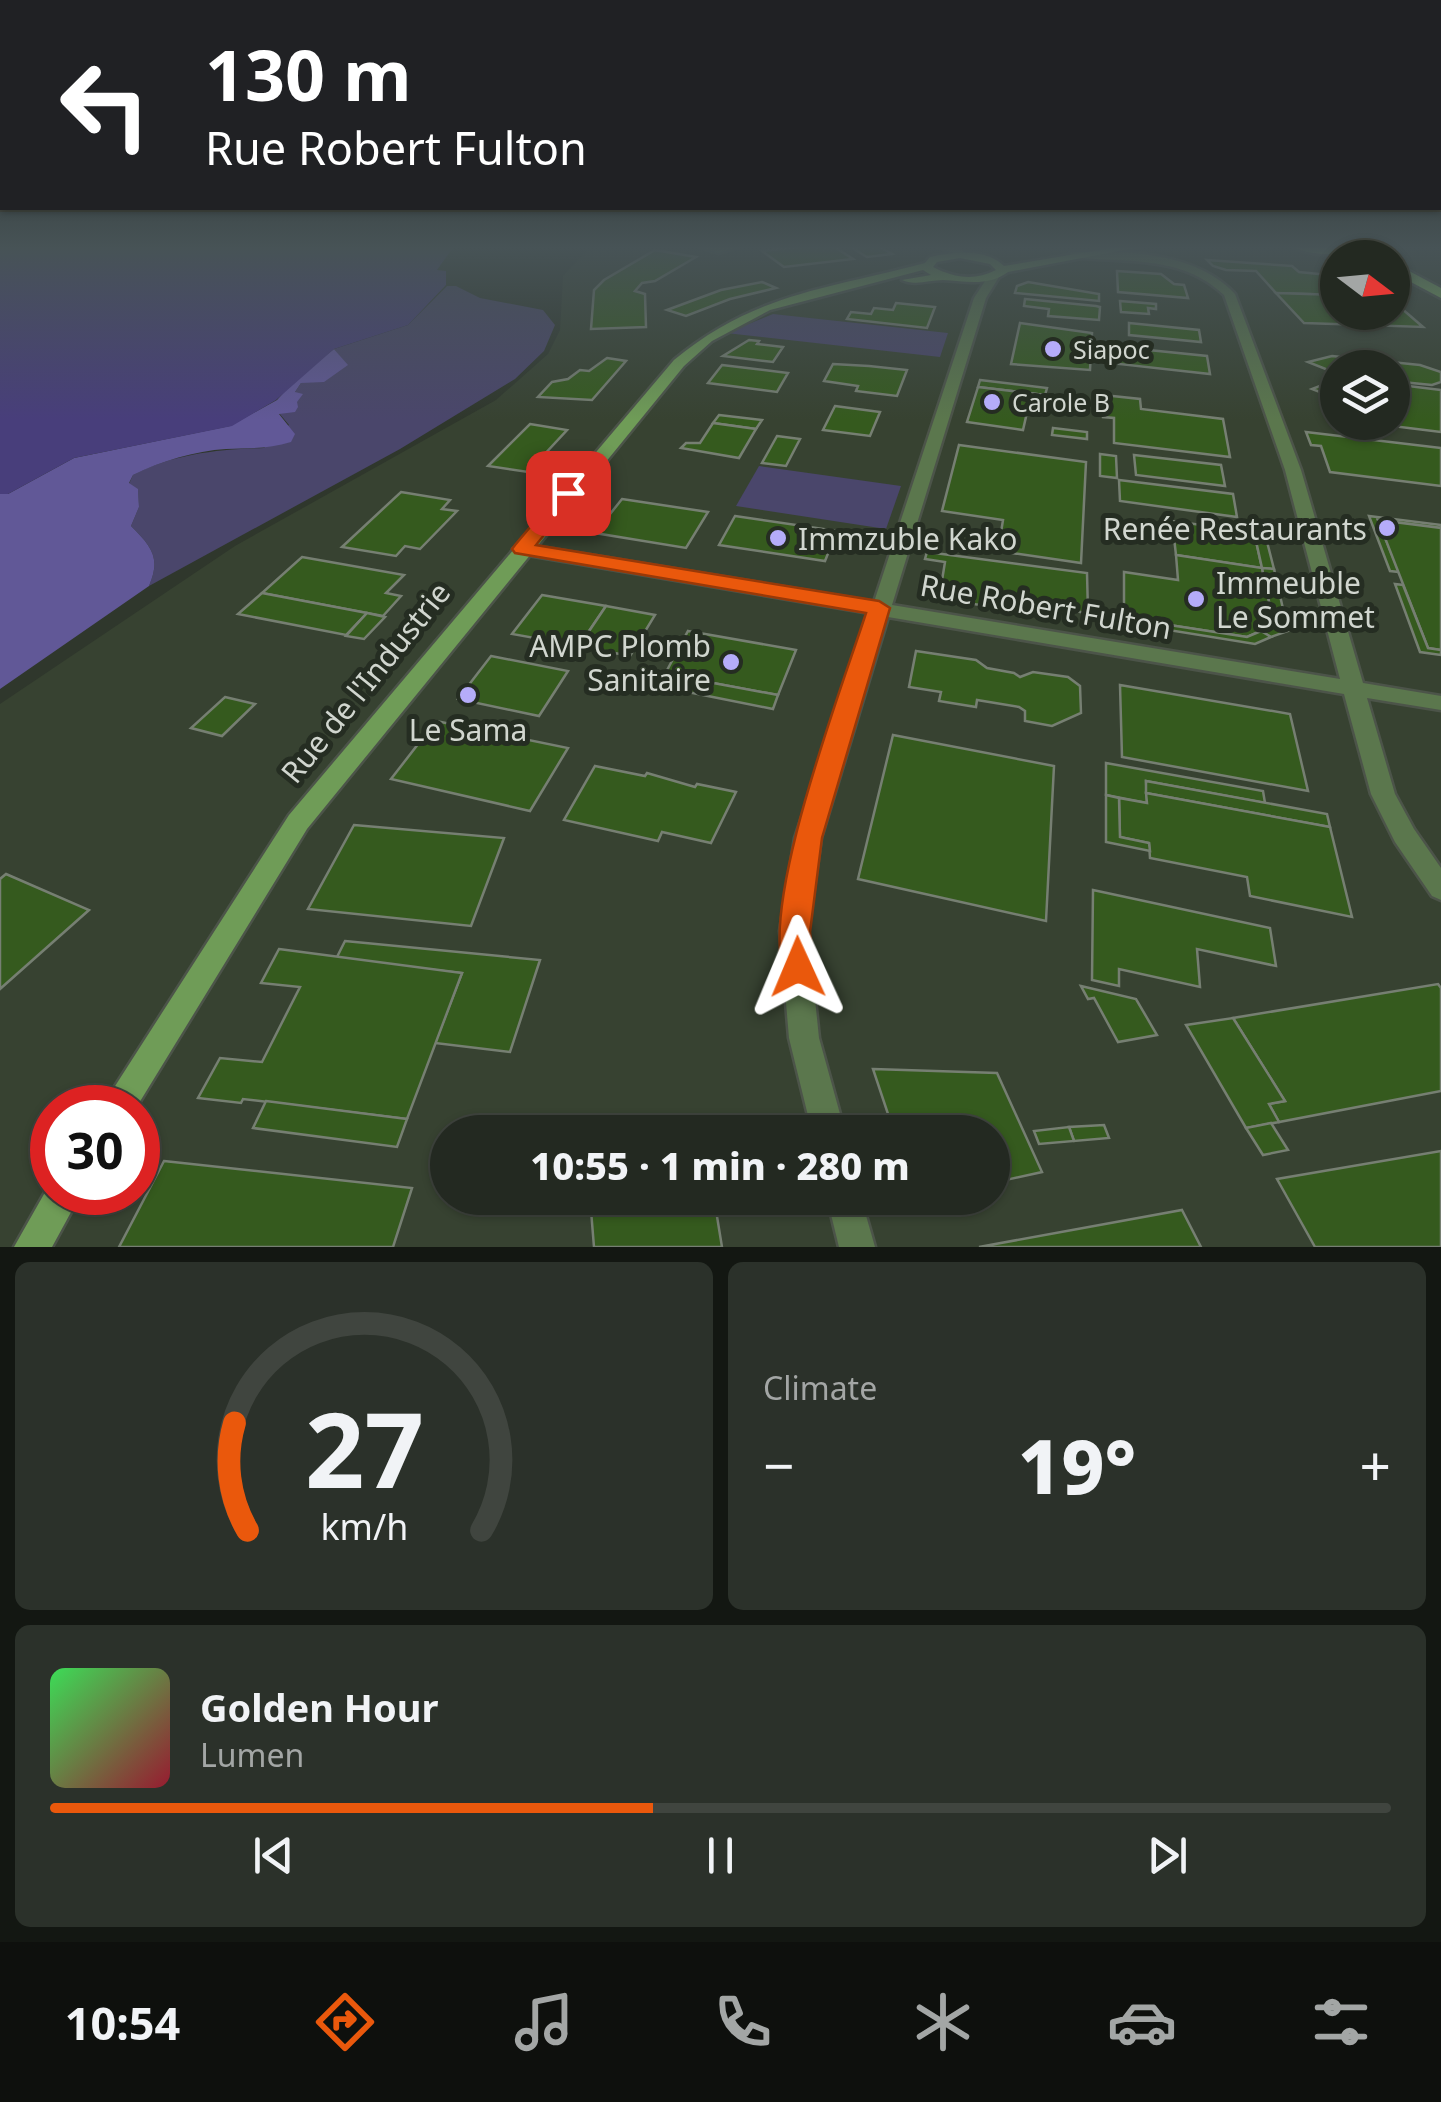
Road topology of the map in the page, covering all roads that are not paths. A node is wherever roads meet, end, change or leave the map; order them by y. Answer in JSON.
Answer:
{"nodes":[{"id":1,"x":771,"y":304,"type":"edge"},
{"id":2,"x":796,"y":304,"type":"edge"},
{"id":3,"x":978,"y":304,"type":"edge"},
{"id":4,"x":1233,"y":304,"type":"edge"},
{"id":5,"x":710,"y":335,"type":"junction"},
{"id":6,"x":522,"y":549,"type":"junction"},
{"id":7,"x":879,"y":608,"type":"junction"},
{"id":8,"x":1354,"y":689,"type":"junction"},
{"id":9,"x":1441,"y":704,"type":"edge"},
{"id":10,"x":1441,"y":889,"type":"edge"},
{"id":11,"x":132,"y":1085,"type":"edge"},
{"id":12,"x":824,"y":1115,"type":"edge"},
{"id":13,"x":51,"y":1215,"type":"edge"},
{"id":14,"x":849,"y":1215,"type":"edge"},
{"id":15,"x":32,"y":1247,"type":"edge"},
{"id":16,"x":857,"y":1247,"type":"edge"}],
"edges":[{"from":1,"to":5,"type":"main road","name":"Rue de l'Industrie"},
{"from":2,"to":5,"type":"main road","name":"Rue de l'Industrie"},
{"from":3,"to":7,"type":"street"},
{"from":4,"to":8,"type":"street"},
{"from":5,"to":6,"type":"main road","name":"Rue de l'Industrie"},
{"from":6,"to":7,"type":"street","name":"Rue Robert Fulton"},
{"from":6,"to":11,"type":"main road","name":"Rue de l'Industrie"},
{"from":7,"to":8,"type":"street","name":"Rue Robert Fulton"},
{"from":7,"to":12,"type":"street"},
{"from":8,"to":9,"type":"street","name":"Rue Robert Fulton"},
{"from":8,"to":10,"type":"street"},
{"from":13,"to":15,"type":"main road"},
{"from":14,"to":16,"type":"street"}]}
